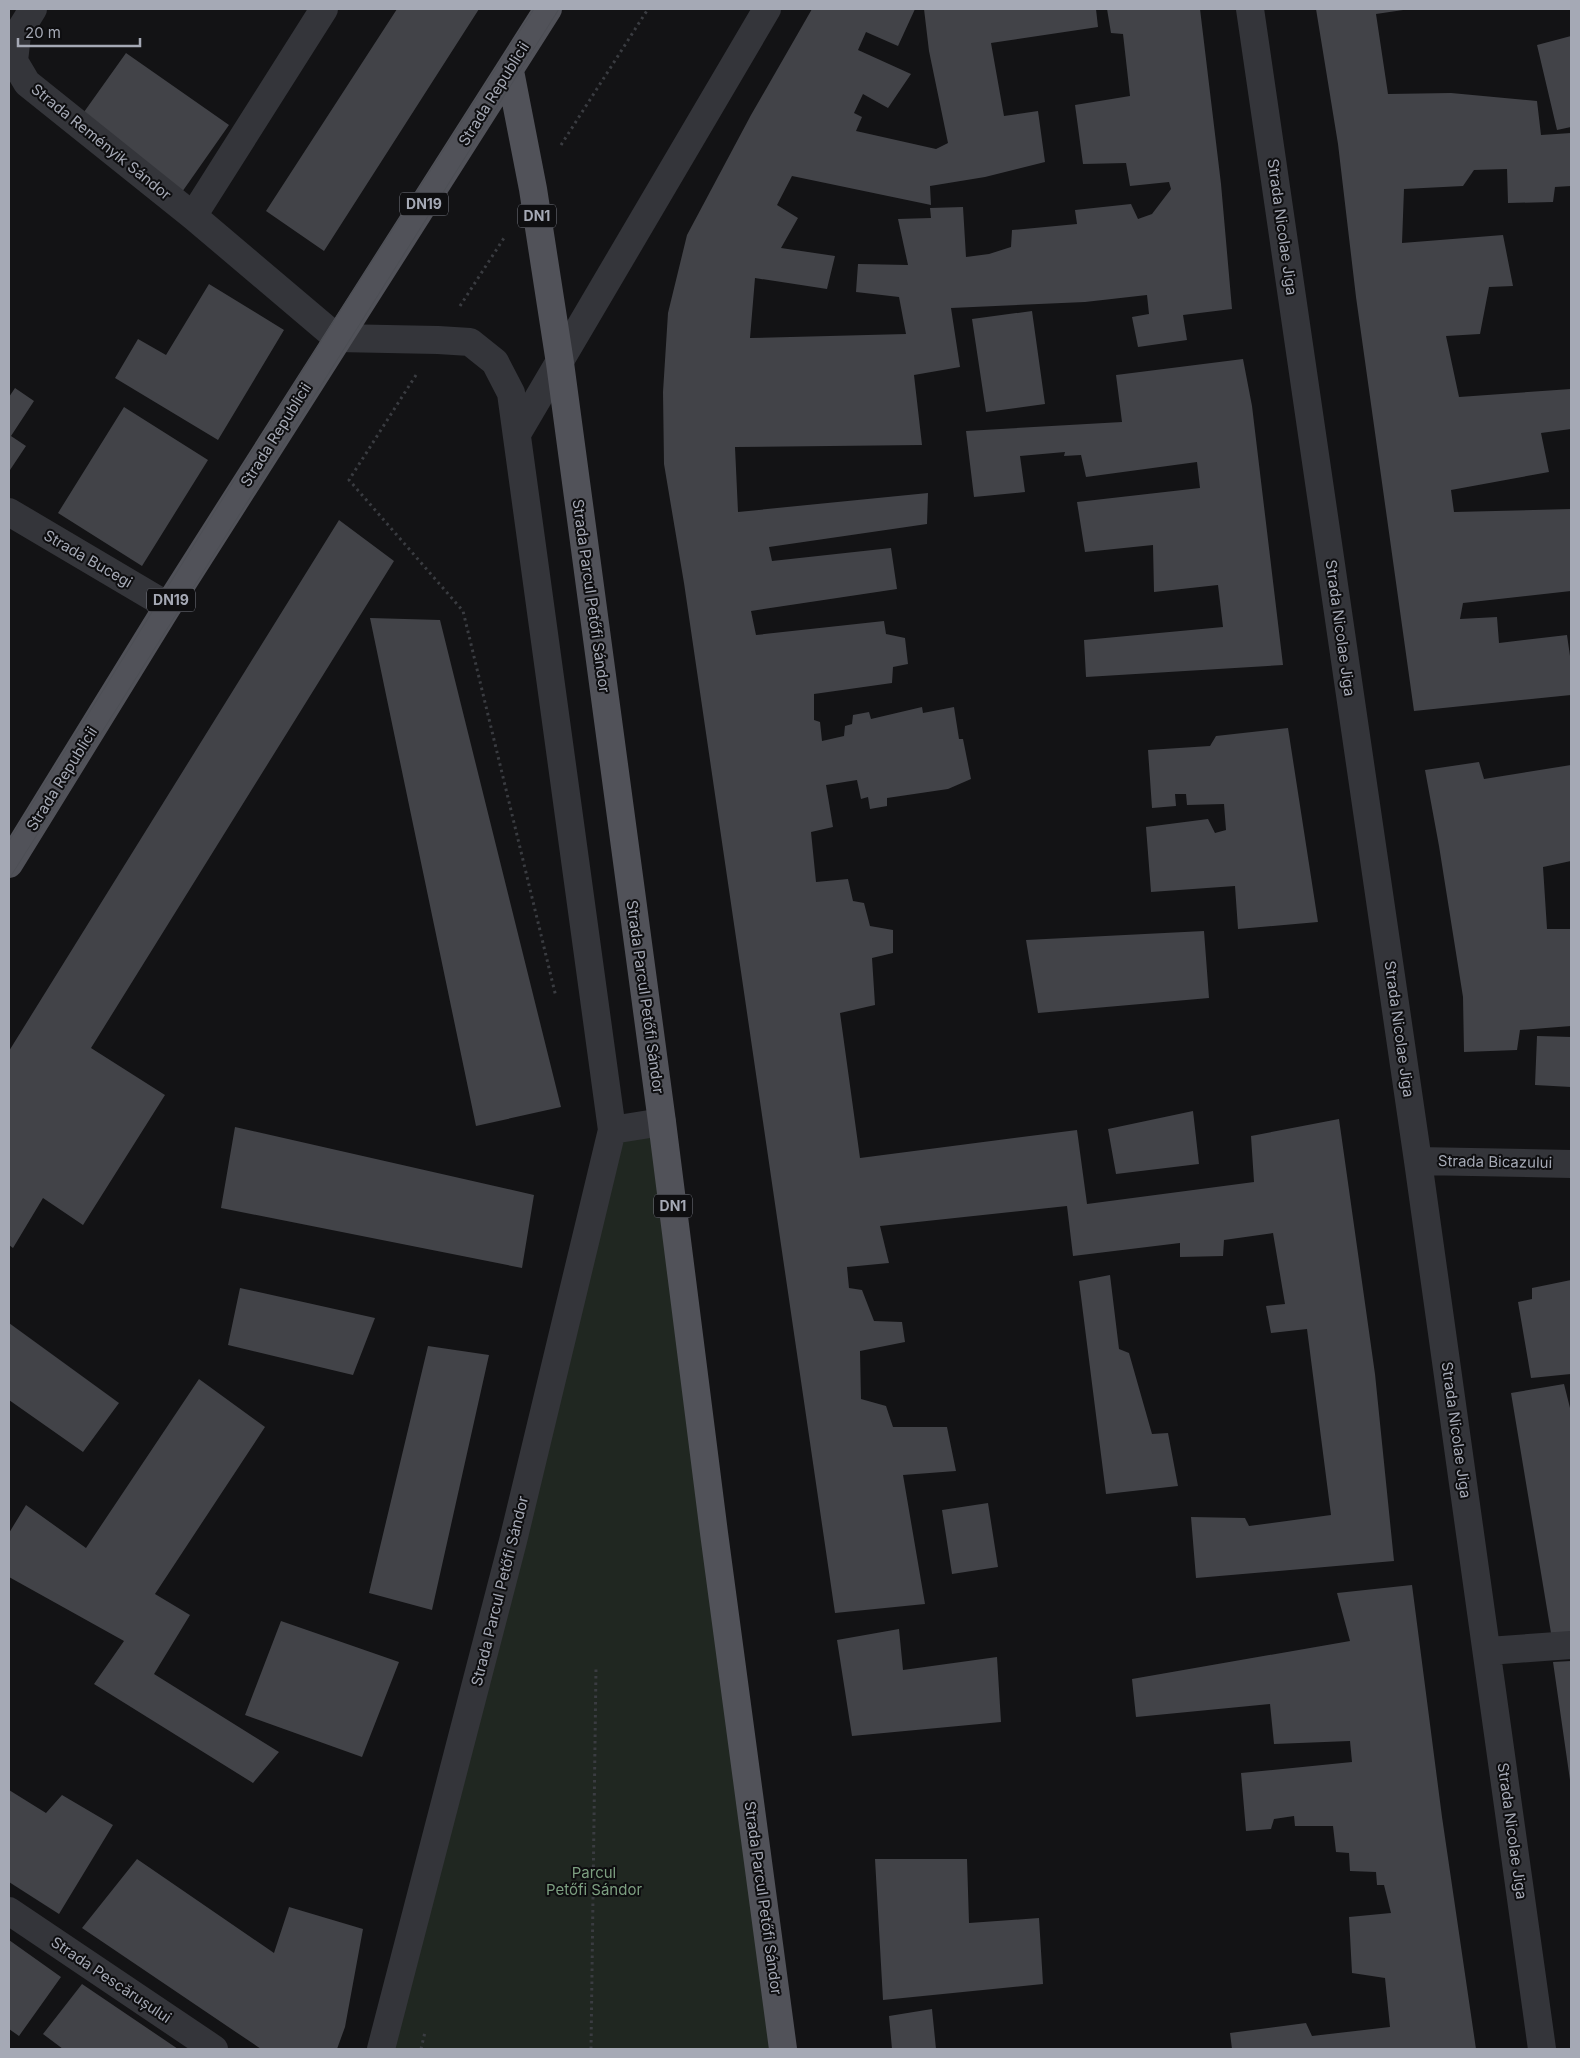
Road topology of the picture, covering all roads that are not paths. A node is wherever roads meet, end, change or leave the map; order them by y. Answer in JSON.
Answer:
{"nodes":[{"id":1,"x":33,"y":9,"type":"edge"},
{"id":2,"x":324,"y":9,"type":"edge"},
{"id":3,"x":548,"y":9,"type":"edge"},
{"id":4,"x":767,"y":9,"type":"edge"},
{"id":5,"x":1250,"y":9,"type":"edge"},
{"id":6,"x":510,"y":71,"type":"junction"},
{"id":7,"x":193,"y":216,"type":"junction"},
{"id":8,"x":337,"y":338,"type":"junction"},
{"id":9,"x":560,"y":363,"type":"junction"},
{"id":10,"x":517,"y":434,"type":"junction"},
{"id":11,"x":9,"y":512,"type":"edge"},
{"id":12,"x":168,"y":606,"type":"junction"},
{"id":13,"x":9,"y":864,"type":"edge"},
{"id":14,"x":662,"y":1122,"type":"junction"},
{"id":15,"x":612,"y":1130,"type":"junction"},
{"id":16,"x":1418,"y":1161,"type":"junction"},
{"id":17,"x":1571,"y":1164,"type":"edge"},
{"id":18,"x":1571,"y":1644,"type":"edge"},
{"id":19,"x":1488,"y":1650,"type":"junction"},
{"id":20,"x":9,"y":1911,"type":"edge"},
{"id":21,"x":214,"y":2049,"type":"edge"},
{"id":22,"x":381,"y":2049,"type":"edge"},
{"id":23,"x":783,"y":2049,"type":"edge"},
{"id":24,"x":1542,"y":2049,"type":"edge"}],
"edges":[{"from":1,"to":7,"type":"street","name":"Strada Reményik Sándor"},
{"from":2,"to":7,"type":"street"},
{"from":3,"to":6,"type":"main road","name":"Strada Republicii"},
{"from":4,"to":9,"type":"street"},
{"from":5,"to":16,"type":"street","name":"Strada Nicolae Jiga"},
{"from":6,"to":8,"type":"main road","name":"Strada Republicii","number":"DN19"},
{"from":6,"to":9,"type":"main road","name":"Strada Parcul Petőfi Sándor","number":"DN1"},
{"from":7,"to":8,"type":"street","name":"Strada Reményik Sándor"},
{"from":8,"to":10,"type":"street","name":"Strada Parcul Petőfi Sándor"},
{"from":8,"to":12,"type":"main road","name":"Strada Republicii","number":"DN19"},
{"from":9,"to":10,"type":"street"},
{"from":9,"to":14,"type":"main road","name":"Strada Parcul Petőfi Sándor","number":"DN1"},
{"from":10,"to":15,"type":"street","name":"Strada Parcul Petőfi Sándor"},
{"from":11,"to":12,"type":"street","name":"Strada Bucegi"},
{"from":12,"to":13,"type":"main road","name":"Strada Republicii","number":"DN19"},
{"from":14,"to":15,"type":"street"},
{"from":14,"to":23,"type":"main road","name":"Strada Parcul Petőfi Sándor","number":"DN1"},
{"from":15,"to":22,"type":"street","name":"Strada Parcul Petőfi Sándor"},
{"from":16,"to":17,"type":"street","name":"Strada Bicazului"},
{"from":16,"to":19,"type":"street","name":"Strada Nicolae Jiga"},
{"from":18,"to":19,"type":"street"},
{"from":19,"to":24,"type":"street","name":"Strada Nicolae Jiga"},
{"from":20,"to":21,"type":"street","name":"Strada Pescărușului"}]}
